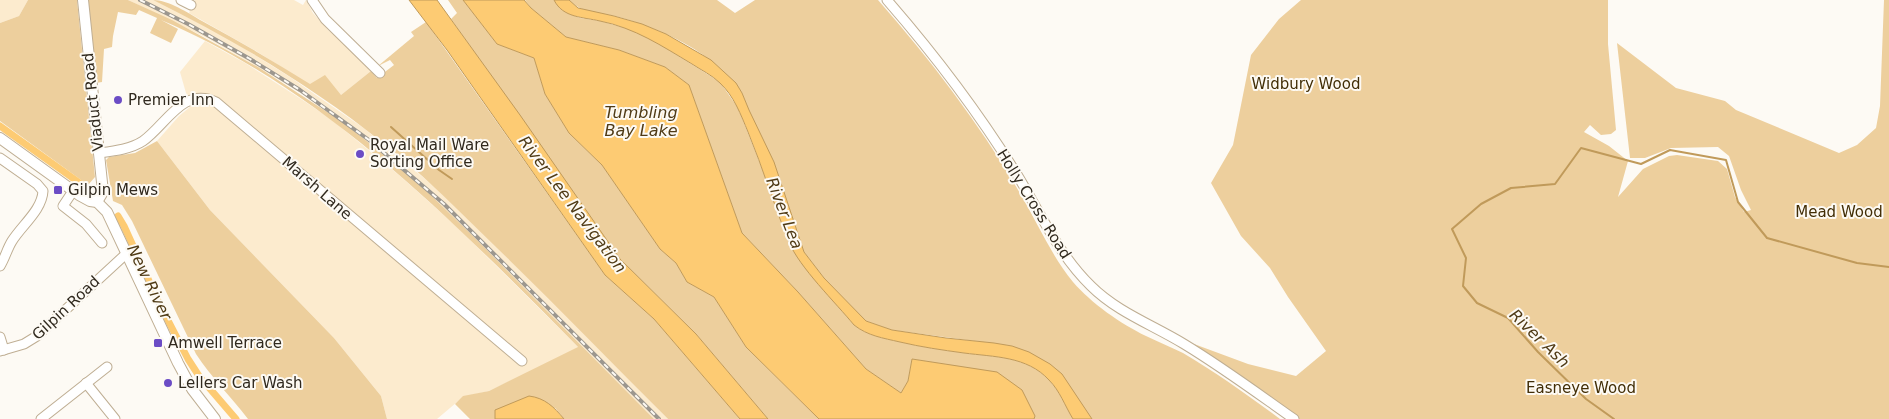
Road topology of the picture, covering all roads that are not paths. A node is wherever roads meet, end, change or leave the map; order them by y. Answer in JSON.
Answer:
{"nodes":[{"id":1,"x":83,"y":0,"type":"edge"},
{"id":2,"x":181,"y":0,"type":"edge"},
{"id":3,"x":312,"y":0,"type":"edge"},
{"id":4,"x":886,"y":0,"type":"edge"},
{"id":5,"x":191,"y":5,"type":"dead end"},
{"id":6,"x":380,"y":73,"type":"dead end"},
{"id":7,"x":0,"y":138,"type":"edge"},
{"id":8,"x":99,"y":152,"type":"junction"},
{"id":9,"x":0,"y":158,"type":"edge"},
{"id":10,"x":73,"y":191,"type":"junction"},
{"id":11,"x":97,"y":202,"type":"junction"},
{"id":12,"x":102,"y":243,"type":"dead end"},
{"id":13,"x":126,"y":254,"type":"junction"},
{"id":14,"x":0,"y":266,"type":"edge"},
{"id":15,"x":0,"y":337,"type":"edge"},
{"id":16,"x":2,"y":351,"type":"edge"},
{"id":17,"x":522,"y":362,"type":"dead end"},
{"id":18,"x":107,"y":367,"type":"dead end"},
{"id":19,"x":86,"y":384,"type":"junction"},
{"id":20,"x":41,"y":419,"type":"edge"},
{"id":21,"x":115,"y":419,"type":"edge"},
{"id":22,"x":215,"y":419,"type":"edge"},
{"id":23,"x":1294,"y":419,"type":"edge"}],
"edges":[{"from":1,"to":8,"type":"main road","name":"Viaduct Road"},
{"from":2,"to":5,"type":"street"},
{"from":3,"to":6,"type":"street"},
{"from":4,"to":23,"type":"street","name":"Holly Cross Road"},
{"from":7,"to":10,"type":"main road"},
{"from":8,"to":11,"type":"main road","name":"Viaduct Road"},
{"from":8,"to":17,"type":"street","name":"Marsh Lane"},
{"from":9,"to":14,"type":"street"},
{"from":10,"to":11,"type":"main road"},
{"from":10,"to":12,"type":"street"},
{"from":11,"to":13,"type":"main road"},
{"from":13,"to":16,"type":"street","name":"Gilpin Road"},
{"from":13,"to":22,"type":"main road"},
{"from":15,"to":16,"type":"street"},
{"from":18,"to":19,"type":"street"},
{"from":19,"to":20,"type":"street"},
{"from":19,"to":21,"type":"street"}]}
